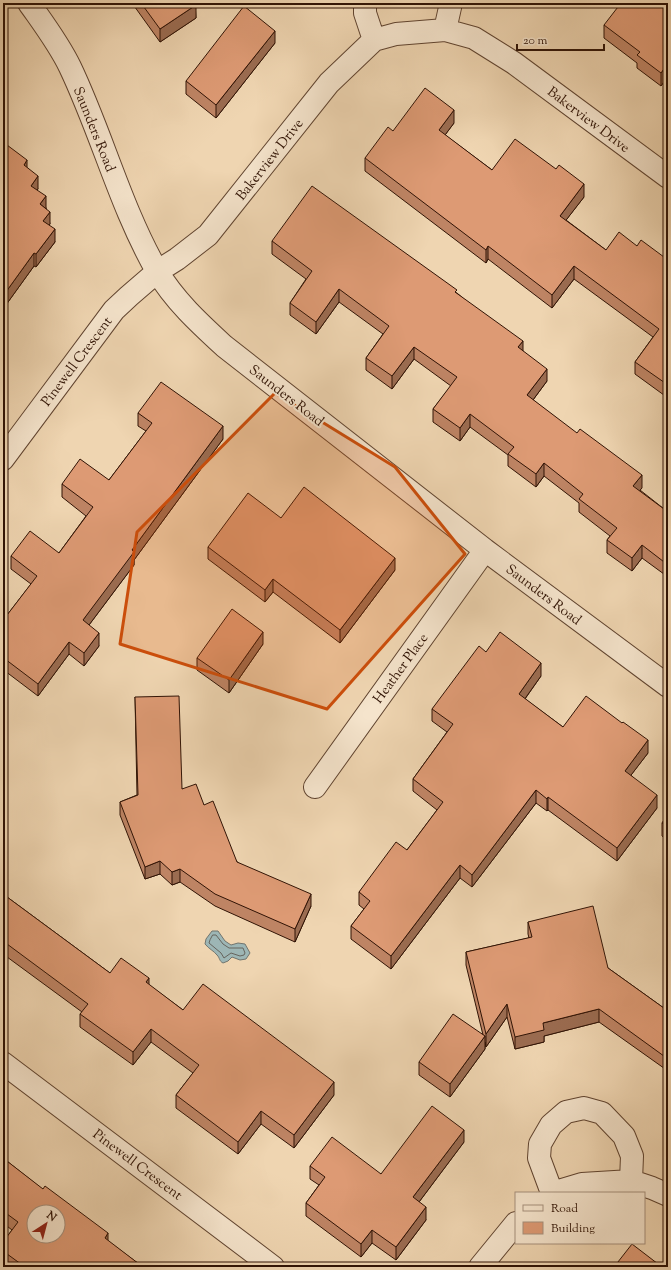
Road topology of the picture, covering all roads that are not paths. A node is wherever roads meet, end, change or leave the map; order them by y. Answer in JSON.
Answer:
{"nodes":[{"id":1,"x":29,"y":3,"type":"edge"},
{"id":2,"x":365,"y":3,"type":"edge"},
{"id":3,"x":451,"y":3,"type":"edge"},
{"id":4,"x":445,"y":30,"type":"junction"},
{"id":5,"x":374,"y":40,"type":"junction"},
{"id":6,"x":668,"y":177,"type":"edge"},
{"id":7,"x":158,"y":271,"type":"junction"},
{"id":8,"x":3,"y":459,"type":"edge"},
{"id":9,"x":485,"y":550,"type":"junction"},
{"id":10,"x":668,"y":686,"type":"edge"},
{"id":11,"x":315,"y":787,"type":"dead end"},
{"id":12,"x":3,"y":1063,"type":"edge"},
{"id":13,"x":631,"y":1181,"type":"junction"},
{"id":14,"x":552,"y":1192,"type":"edge"},
{"id":15,"x":555,"y":1192,"type":"edge"},
{"id":16,"x":668,"y":1195,"type":"edge"},
{"id":17,"x":515,"y":1224,"type":"edge"},
{"id":18,"x":273,"y":1267,"type":"edge"},
{"id":19,"x":480,"y":1267,"type":"edge"}],
"edges":[{"from":1,"to":7,"type":"street","name":"Saunders Road"},
{"from":2,"to":5,"type":"street"},
{"from":3,"to":4,"type":"street"},
{"from":4,"to":5,"type":"street","name":"Bakerview Drive"},
{"from":4,"to":6,"type":"street","name":"Bakerview Drive"},
{"from":5,"to":7,"type":"street","name":"Bakerview Drive"},
{"from":7,"to":8,"type":"street","name":"Pinewell Crescent"},
{"from":7,"to":9,"type":"street","name":"Saunders Road"},
{"from":9,"to":10,"type":"street","name":"Saunders Road"},
{"from":9,"to":11,"type":"street","name":"Heather Place"},
{"from":12,"to":18,"type":"street","name":"Pinewell Crescent"},
{"from":13,"to":14,"type":"street"},
{"from":13,"to":15,"type":"street"},
{"from":13,"to":16,"type":"street"},
{"from":17,"to":19,"type":"street"}]}
